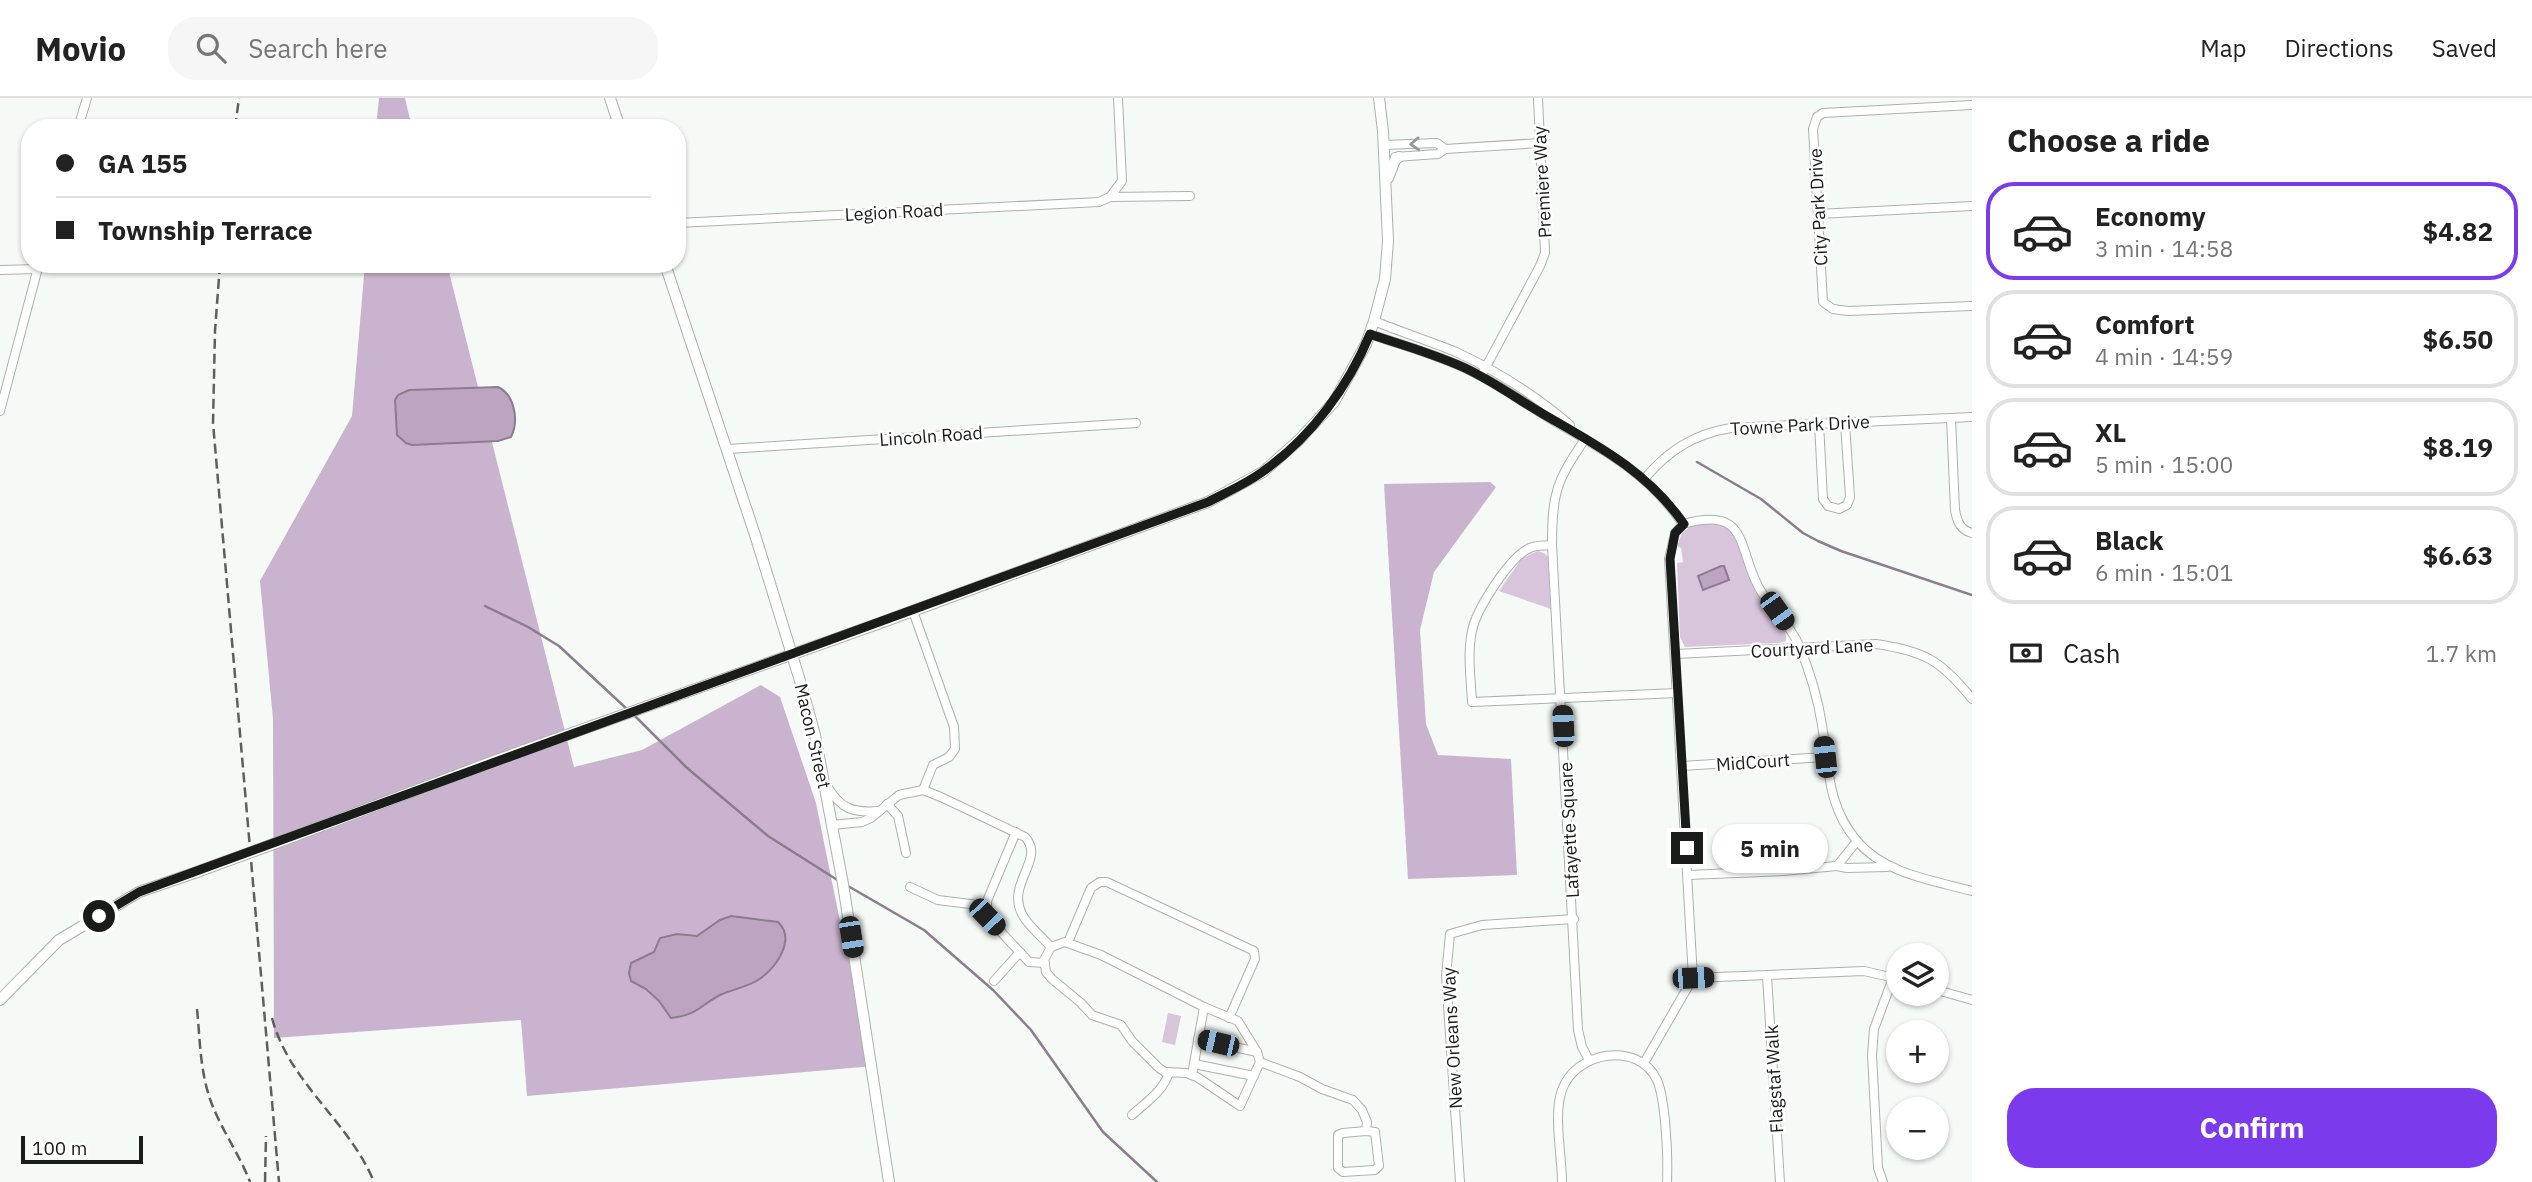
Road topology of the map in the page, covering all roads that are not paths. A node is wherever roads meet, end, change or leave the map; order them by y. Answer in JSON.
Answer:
{"nodes":[{"id":1,"x":87,"y":98,"type":"edge"},
{"id":2,"x":610,"y":98,"type":"edge"},
{"id":3,"x":1118,"y":98,"type":"edge"},
{"id":4,"x":1538,"y":98,"type":"edge"},
{"id":5,"x":1380,"y":99,"type":"edge"},
{"id":6,"x":1971,"y":103,"type":"edge"},
{"id":7,"x":81,"y":119,"type":"edge"},
{"id":8,"x":617,"y":119,"type":"edge"},
{"id":9,"x":1540,"y":143,"type":"junction"},
{"id":10,"x":1383,"y":145,"type":"junction"},
{"id":11,"x":1445,"y":149,"type":"junction"},
{"id":12,"x":1399,"y":157,"type":"junction"},
{"id":13,"x":1384,"y":158,"type":"junction"},
{"id":14,"x":1386,"y":188,"type":"junction"},
{"id":15,"x":1190,"y":196,"type":"dead end"},
{"id":16,"x":1110,"y":197,"type":"junction"},
{"id":17,"x":1972,"y":205,"type":"edge"},
{"id":18,"x":1818,"y":214,"type":"junction"},
{"id":19,"x":686,"y":223,"type":"edge"},
{"id":20,"x":21,"y":268,"type":"edge"},
{"id":21,"x":0,"y":270,"type":"edge"},
{"id":22,"x":36,"y":273,"type":"edge"},
{"id":23,"x":668,"y":273,"type":"edge"},
{"id":24,"x":1972,"y":306,"type":"edge"},
{"id":25,"x":1374,"y":321,"type":"junction"},
{"id":26,"x":1370,"y":334,"type":"junction"},
{"id":27,"x":1486,"y":367,"type":"junction"},
{"id":28,"x":1481,"y":376,"type":"junction"},
{"id":29,"x":0,"y":411,"type":"edge"},
{"id":30,"x":1972,"y":417,"type":"edge"},
{"id":31,"x":1951,"y":418,"type":"junction"},
{"id":32,"x":1136,"y":422,"type":"dead end"},
{"id":33,"x":1845,"y":423,"type":"junction"},
{"id":34,"x":1819,"y":424,"type":"junction"},
{"id":35,"x":1585,"y":439,"type":"junction"},
{"id":36,"x":727,"y":449,"type":"junction"},
{"id":37,"x":1645,"y":478,"type":"junction"},
{"id":38,"x":1684,"y":524,"type":"junction"},
{"id":39,"x":1972,"y":533,"type":"edge"},
{"id":40,"x":1552,"y":545,"type":"junction"},
{"id":41,"x":914,"y":611,"type":"junction"},
{"id":42,"x":1800,"y":648,"type":"junction"},
{"id":43,"x":792,"y":654,"type":"junction"},
{"id":44,"x":1676,"y":654,"type":"junction"},
{"id":45,"x":1677,"y":693,"type":"junction"},
{"id":46,"x":1562,"y":699,"type":"junction"},
{"id":47,"x":1972,"y":699,"type":"edge"},
{"id":48,"x":1825,"y":757,"type":"junction"},
{"id":49,"x":1682,"y":766,"type":"junction"},
{"id":50,"x":825,"y":784,"type":"junction"},
{"id":51,"x":923,"y":790,"type":"junction"},
{"id":52,"x":887,"y":804,"type":"junction"},
{"id":53,"x":879,"y":811,"type":"junction"},
{"id":54,"x":832,"y":825,"type":"junction"},
{"id":55,"x":1016,"y":832,"type":"junction"},
{"id":56,"x":1857,"y":841,"type":"junction"},
{"id":57,"x":906,"y":853,"type":"dead end"},
{"id":58,"x":1837,"y":866,"type":"junction"},
{"id":59,"x":1887,"y":867,"type":"junction"},
{"id":60,"x":1688,"y":875,"type":"junction"},
{"id":61,"x":909,"y":887,"type":"dead end"},
{"id":62,"x":1972,"y":891,"type":"edge"},
{"id":63,"x":986,"y":905,"type":"junction"},
{"id":64,"x":1574,"y":919,"type":"junction"},
{"id":65,"x":1068,"y":942,"type":"junction"},
{"id":66,"x":1051,"y":947,"type":"junction"},
{"id":67,"x":1020,"y":953,"type":"junction"},
{"id":68,"x":1045,"y":963,"type":"junction"},
{"id":69,"x":1767,"y":976,"type":"junction"},
{"id":70,"x":1886,"y":976,"type":"edge"},
{"id":71,"x":1693,"y":978,"type":"junction"},
{"id":72,"x":994,"y":981,"type":"dead end"},
{"id":73,"x":1949,"y":993,"type":"edge"},
{"id":74,"x":0,"y":1000,"type":"edge"},
{"id":75,"x":1972,"y":1000,"type":"edge"},
{"id":76,"x":1886,"y":1001,"type":"edge"},
{"id":77,"x":1204,"y":1007,"type":"junction"},
{"id":78,"x":1229,"y":1018,"type":"junction"},
{"id":79,"x":1198,"y":1039,"type":"junction"},
{"id":80,"x":1257,"y":1052,"type":"junction"},
{"id":81,"x":1589,"y":1060,"type":"junction"},
{"id":82,"x":1260,"y":1062,"type":"junction"},
{"id":83,"x":1644,"y":1063,"type":"junction"},
{"id":84,"x":1194,"y":1064,"type":"junction"},
{"id":85,"x":1169,"y":1072,"type":"junction"},
{"id":86,"x":1192,"y":1075,"type":"junction"},
{"id":87,"x":1254,"y":1076,"type":"junction"},
{"id":88,"x":1132,"y":1115,"type":"dead end"},
{"id":89,"x":1366,"y":1131,"type":"junction"},
{"id":90,"x":889,"y":1182,"type":"edge"},
{"id":91,"x":1460,"y":1182,"type":"edge"},
{"id":92,"x":1562,"y":1182,"type":"edge"},
{"id":93,"x":1667,"y":1182,"type":"edge"},
{"id":94,"x":1780,"y":1182,"type":"edge"},
{"id":95,"x":1883,"y":1182,"type":"edge"}],
"edges":[{"from":1,"to":7,"type":"street"},
{"from":2,"to":8,"type":"main road"},
{"from":3,"to":16,"type":"street"},
{"from":4,"to":9,"type":"street","name":"Premiere Way"},
{"from":5,"to":10,"type":"main road"},
{"from":6,"to":18,"type":"street","name":"City Park Drive"},
{"from":9,"to":11,"type":"street"},
{"from":9,"to":27,"type":"street","name":"Premiere Way"},
{"from":11,"to":10,"type":"street","one_way":true},
{"from":10,"to":13,"type":"main road"},
{"from":11,"to":12,"type":"street"},
{"from":12,"to":13,"type":"street"},
{"from":12,"to":14,"type":"main road"},
{"from":13,"to":14,"type":"main road"},
{"from":14,"to":25,"type":"main road"},
{"from":15,"to":16,"type":"street","name":"Legion Road"},
{"from":16,"to":19,"type":"street","name":"Legion Road"},
{"from":17,"to":18,"type":"street"},
{"from":18,"to":24,"type":"street","name":"City Park Drive"},
{"from":20,"to":21,"type":"street"},
{"from":22,"to":29,"type":"street"},
{"from":23,"to":36,"type":"main road","name":"Macon Street"},
{"from":25,"to":26,"type":"main road"},
{"from":25,"to":27,"type":"street"},
{"from":26,"to":28,"type":"street"},
{"from":26,"to":41,"type":"main road"},
{"from":27,"to":28,"type":"street","name":"Premiere Way"},
{"from":27,"to":35,"type":"street"},
{"from":28,"to":35,"type":"street"},
{"from":30,"to":31,"type":"street","name":"Towne Park Drive"},
{"from":31,"to":33,"type":"street","name":"Towne Park Drive"},
{"from":31,"to":39,"type":"street"},
{"from":32,"to":36,"type":"street","name":"Lincoln Road"},
{"from":33,"to":34,"type":"street","name":"Towne Park Drive"},
{"from":33,"to":34,"type":"street"},
{"from":34,"to":37,"type":"street","name":"Towne Park Drive"},
{"from":35,"to":37,"type":"street"},
{"from":35,"to":40,"type":"street","name":"Lafayette Square"},
{"from":36,"to":43,"type":"main road","name":"Macon Street"},
{"from":37,"to":38,"type":"street"},
{"from":38,"to":42,"type":"street"},
{"from":38,"to":44,"type":"street"},
{"from":40,"to":46,"type":"street","name":"Lafayette Square"},
{"from":40,"to":46,"type":"street"},
{"from":41,"to":43,"type":"main road"},
{"from":41,"to":51,"type":"street"},
{"from":42,"to":44,"type":"street","name":"Courtyard Lane"},
{"from":42,"to":47,"type":"street","name":"Courtyard Lane"},
{"from":42,"to":48,"type":"street"},
{"from":43,"to":50,"type":"main road","name":"Macon Street"},
{"from":43,"to":74,"type":"main road","bridge":true},
{"from":44,"to":45,"type":"street"},
{"from":45,"to":46,"type":"street"},
{"from":45,"to":49,"type":"street"},
{"from":46,"to":64,"type":"street","name":"Lafayette Square"},
{"from":48,"to":49,"type":"street","name":"MidCourt"},
{"from":48,"to":56,"type":"street"},
{"from":49,"to":60,"type":"street"},
{"from":50,"to":53,"type":"street"},
{"from":50,"to":54,"type":"main road","name":"Macon Street"},
{"from":51,"to":52,"type":"street"},
{"from":51,"to":55,"type":"street"},
{"from":52,"to":53,"type":"street"},
{"from":52,"to":57,"type":"street"},
{"from":53,"to":54,"type":"street"},
{"from":54,"to":90,"type":"main road","name":"Macon Street"},
{"from":55,"to":63,"type":"street"},
{"from":55,"to":66,"type":"street"},
{"from":56,"to":58,"type":"street"},
{"from":56,"to":59,"type":"street"},
{"from":58,"to":59,"type":"street"},
{"from":58,"to":60,"type":"street"},
{"from":59,"to":62,"type":"street"},
{"from":60,"to":71,"type":"street"},
{"from":61,"to":63,"type":"street"},
{"from":63,"to":67,"type":"street"},
{"from":64,"to":81,"type":"street","name":"Lafayette Square"},
{"from":64,"to":91,"type":"street","name":"New Orleans Way"},
{"from":65,"to":66,"type":"street"},
{"from":65,"to":77,"type":"street"},
{"from":65,"to":78,"type":"street"},
{"from":66,"to":68,"type":"street"},
{"from":67,"to":68,"type":"street"},
{"from":67,"to":72,"type":"street"},
{"from":68,"to":85,"type":"street"},
{"from":69,"to":70,"type":"street"},
{"from":69,"to":71,"type":"street"},
{"from":69,"to":94,"type":"street","name":"Flagstaf Walk"},
{"from":71,"to":83,"type":"street"},
{"from":73,"to":75,"type":"street"},
{"from":76,"to":95,"type":"street"},
{"from":77,"to":78,"type":"street"},
{"from":77,"to":79,"type":"street"},
{"from":78,"to":80,"type":"street"},
{"from":79,"to":80,"type":"street"},
{"from":79,"to":84,"type":"street"},
{"from":80,"to":82,"type":"street"},
{"from":81,"to":83,"type":"street"},
{"from":81,"to":92,"type":"street"},
{"from":82,"to":87,"type":"street"},
{"from":82,"to":89,"type":"street"},
{"from":83,"to":93,"type":"street"},
{"from":84,"to":86,"type":"street"},
{"from":84,"to":87,"type":"street"},
{"from":85,"to":86,"type":"street"},
{"from":85,"to":88,"type":"street"},
{"from":86,"to":87,"type":"street"},
{"from":89,"to":89,"type":"street"}]}
